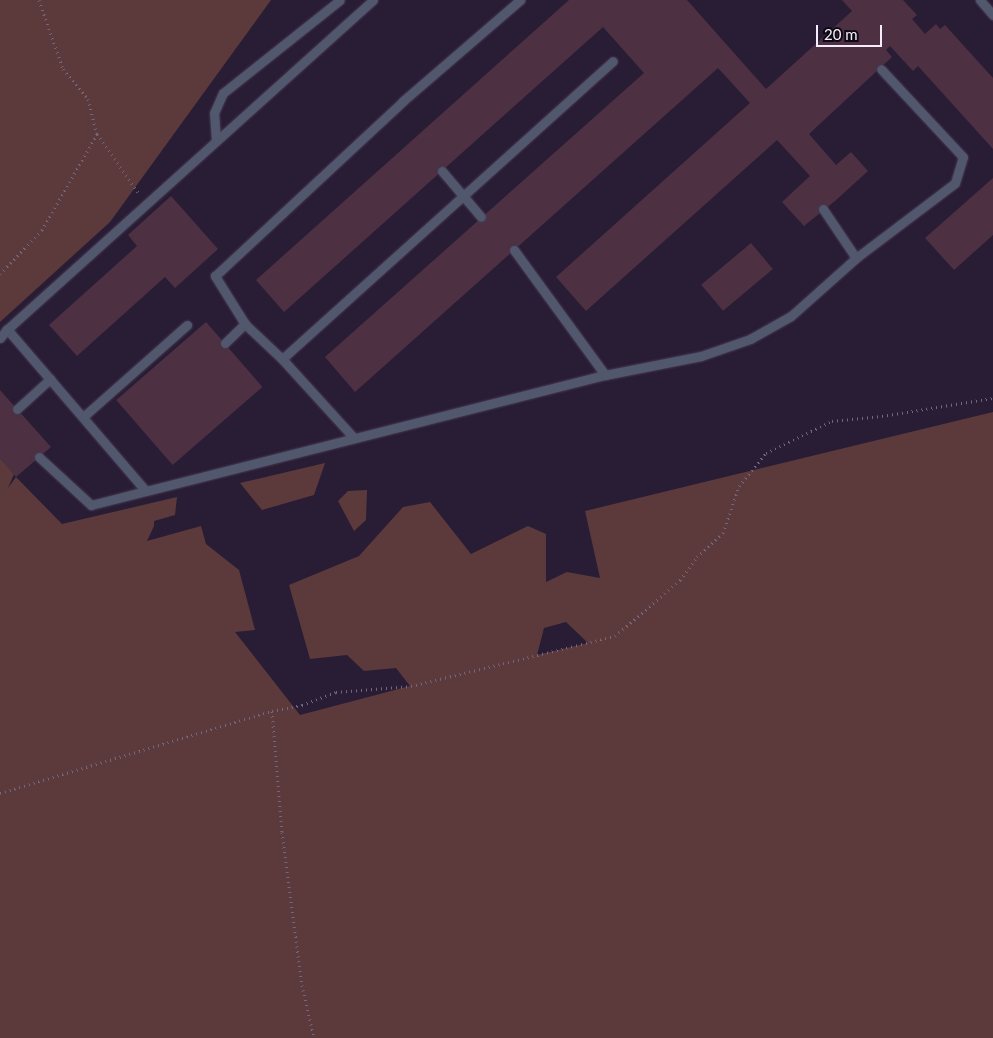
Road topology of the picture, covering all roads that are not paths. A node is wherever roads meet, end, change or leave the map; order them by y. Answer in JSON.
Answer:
{"nodes":[{"id":1,"x":340,"y":0,"type":"edge"},
{"id":2,"x":373,"y":0,"type":"edge"},
{"id":3,"x":520,"y":0,"type":"edge"},
{"id":4,"x":980,"y":0,"type":"edge"},
{"id":5,"x":993,"y":15,"type":"edge"},
{"id":6,"x":613,"y":61,"type":"dead end"},
{"id":7,"x":882,"y":69,"type":"dead end"},
{"id":8,"x":216,"y":141,"type":"junction"},
{"id":9,"x":442,"y":171,"type":"dead end"},
{"id":10,"x":463,"y":196,"type":"junction"},
{"id":11,"x":823,"y":209,"type":"dead end"},
{"id":12,"x":481,"y":217,"type":"dead end"},
{"id":13,"x":514,"y":250,"type":"dead end"},
{"id":14,"x":856,"y":258,"type":"junction"},
{"id":15,"x":245,"y":324,"type":"junction"},
{"id":16,"x":187,"y":325,"type":"dead end"},
{"id":17,"x":7,"y":330,"type":"junction"},
{"id":18,"x":0,"y":338,"type":"edge"},
{"id":19,"x":224,"y":343,"type":"dead end"},
{"id":20,"x":282,"y":358,"type":"junction"},
{"id":21,"x":605,"y":375,"type":"junction"},
{"id":22,"x":50,"y":379,"type":"junction"},
{"id":23,"x":17,"y":409,"type":"dead end"},
{"id":24,"x":83,"y":417,"type":"junction"},
{"id":25,"x":354,"y":438,"type":"junction"},
{"id":26,"x":39,"y":457,"type":"dead end"},
{"id":27,"x":146,"y":492,"type":"junction"}],
"edges":[{"from":1,"to":8,"type":"lane"},
{"from":2,"to":8,"type":"lane"},
{"from":3,"to":15,"type":"lane"},
{"from":4,"to":5,"type":"lane"},
{"from":6,"to":10,"type":"lane"},
{"from":7,"to":14,"type":"lane"},
{"from":8,"to":17,"type":"lane"},
{"from":9,"to":10,"type":"lane"},
{"from":10,"to":12,"type":"lane"},
{"from":10,"to":20,"type":"lane"},
{"from":11,"to":14,"type":"lane"},
{"from":13,"to":21,"type":"lane"},
{"from":14,"to":21,"type":"lane"},
{"from":15,"to":19,"type":"lane"},
{"from":15,"to":20,"type":"lane"},
{"from":16,"to":24,"type":"lane"},
{"from":17,"to":18,"type":"lane"},
{"from":17,"to":22,"type":"lane"},
{"from":20,"to":25,"type":"lane"},
{"from":21,"to":25,"type":"lane"},
{"from":22,"to":23,"type":"lane"},
{"from":22,"to":24,"type":"lane"},
{"from":24,"to":27,"type":"lane"},
{"from":25,"to":27,"type":"lane"},
{"from":26,"to":27,"type":"lane"}]}
